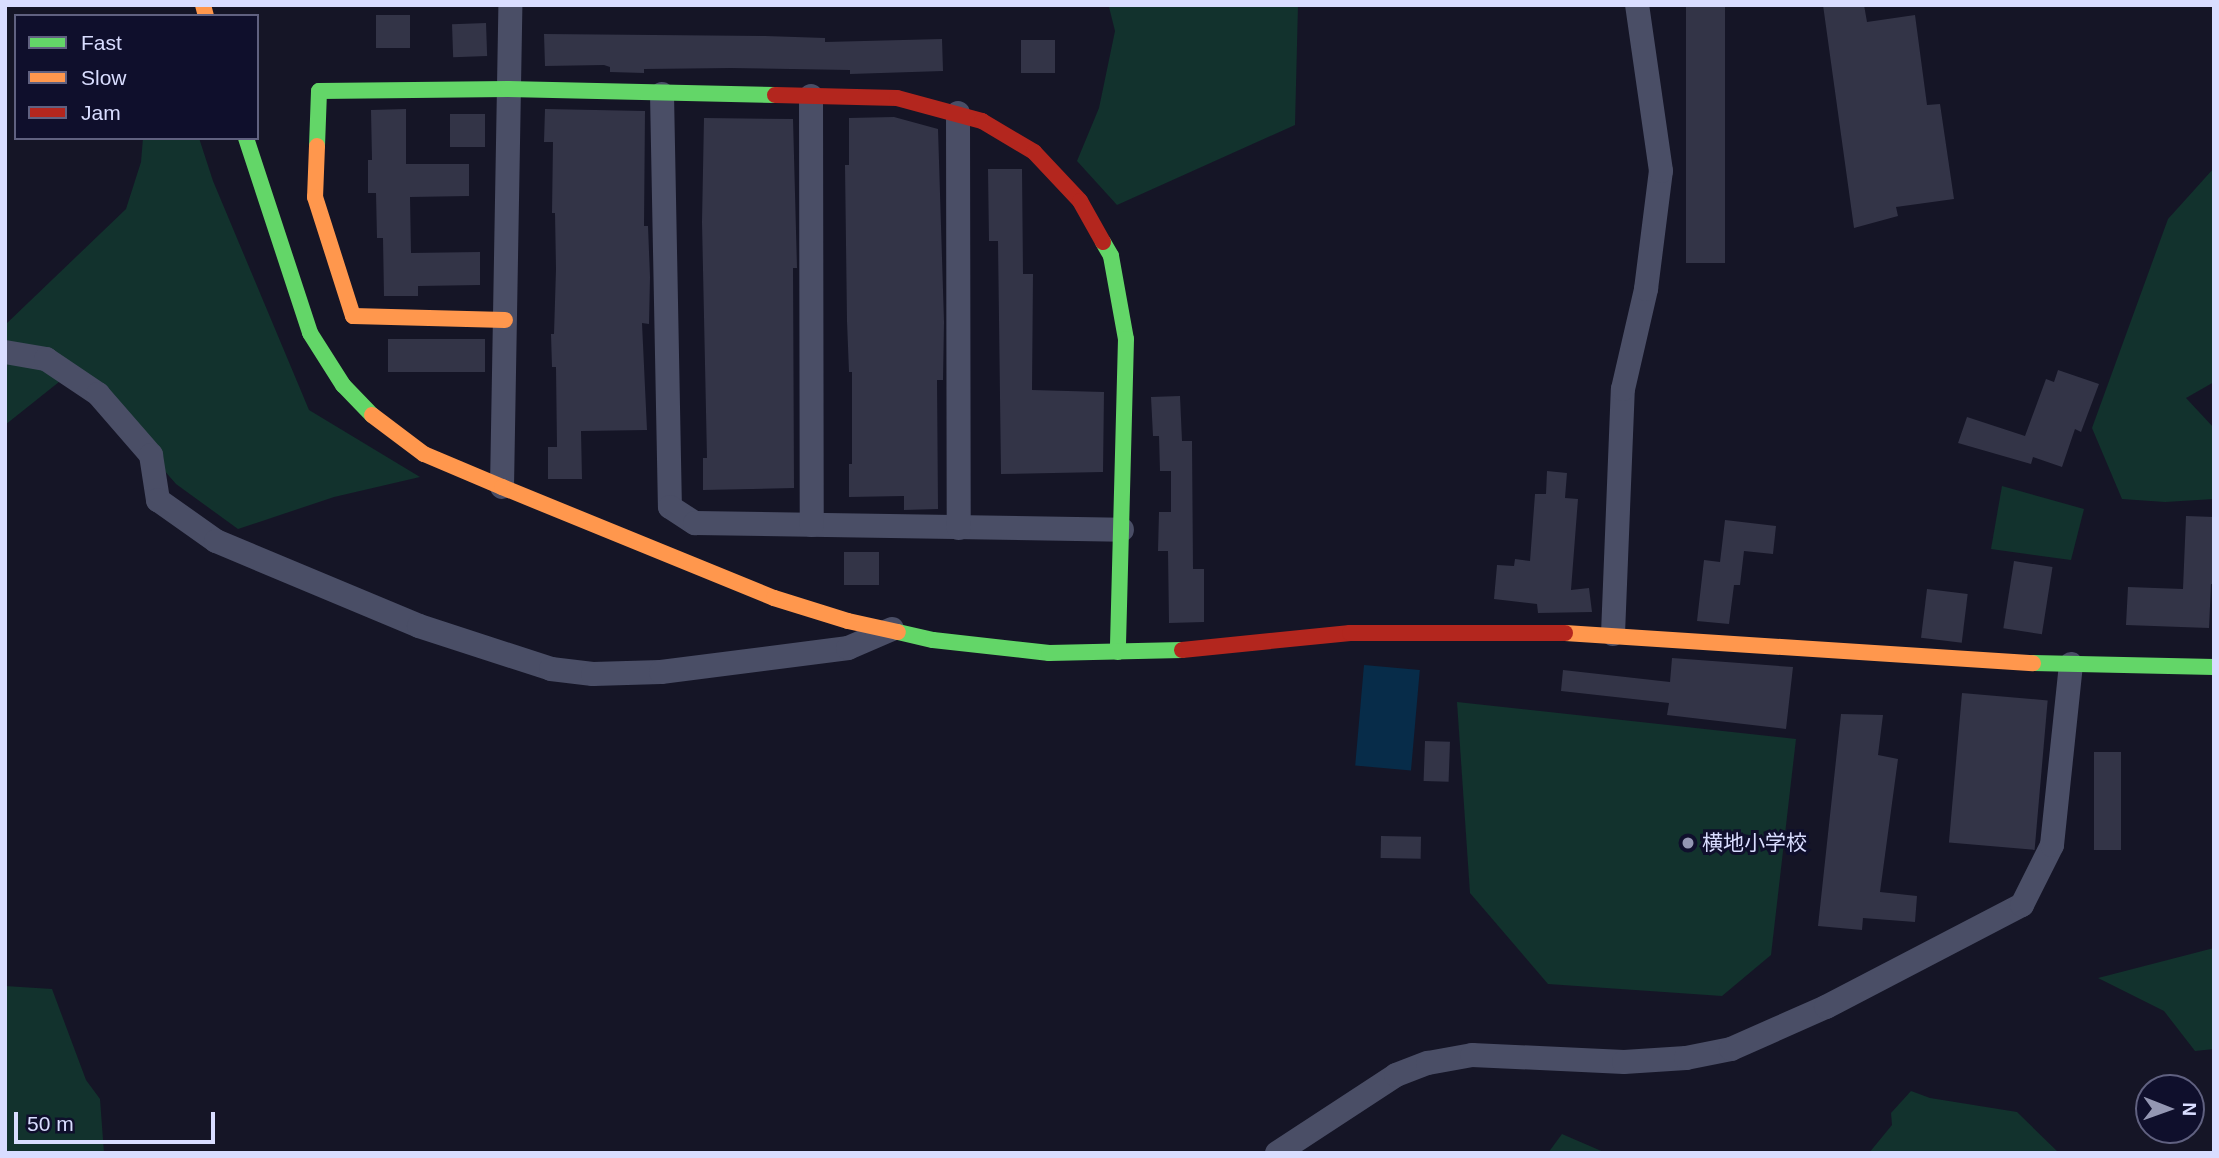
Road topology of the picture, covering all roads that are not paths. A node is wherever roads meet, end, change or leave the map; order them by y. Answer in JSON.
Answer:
{"nodes":[{"id":1,"x":510,"y":5,"type":"edge"},
{"id":2,"x":1637,"y":5,"type":"edge"},
{"id":3,"x":508,"y":89,"type":"junction"},
{"id":4,"x":662,"y":94,"type":"junction"},
{"id":5,"x":811,"y":96,"type":"junction"},
{"id":6,"x":958,"y":113,"type":"junction"},
{"id":7,"x":247,"y":140,"type":"edge"},
{"id":8,"x":505,"y":320,"type":"junction"},
{"id":9,"x":5,"y":352,"type":"edge"},
{"id":10,"x":502,"y":487,"type":"junction"},
{"id":11,"x":811,"y":525,"type":"junction"},
{"id":12,"x":959,"y":528,"type":"junction"},
{"id":13,"x":1122,"y":530,"type":"junction"},
{"id":14,"x":892,"y":629,"type":"junction"},
{"id":15,"x":1613,"y":634,"type":"junction"},
{"id":16,"x":1118,"y":652,"type":"junction"},
{"id":17,"x":2071,"y":664,"type":"junction"},
{"id":18,"x":2214,"y":667,"type":"edge"},
{"id":19,"x":1277,"y":1153,"type":"edge"}],
"edges":[{"from":1,"to":3,"type":"street"},
{"from":2,"to":15,"type":"street"},
{"from":3,"to":4,"type":"street"},
{"from":3,"to":8,"type":"street"},
{"from":3,"to":8,"type":"street"},
{"from":4,"to":5,"type":"street"},
{"from":4,"to":11,"type":"street"},
{"from":5,"to":6,"type":"street"},
{"from":5,"to":11,"type":"street"},
{"from":6,"to":12,"type":"street"},
{"from":6,"to":13,"type":"street"},
{"from":7,"to":10,"type":"street"},
{"from":8,"to":10,"type":"street"},
{"from":9,"to":14,"type":"street"},
{"from":10,"to":14,"type":"street"},
{"from":11,"to":12,"type":"street"},
{"from":12,"to":13,"type":"street"},
{"from":13,"to":16,"type":"street"},
{"from":14,"to":16,"type":"street"},
{"from":15,"to":16,"type":"street"},
{"from":15,"to":17,"type":"street"},
{"from":17,"to":18,"type":"street"},
{"from":17,"to":19,"type":"street"}]}
